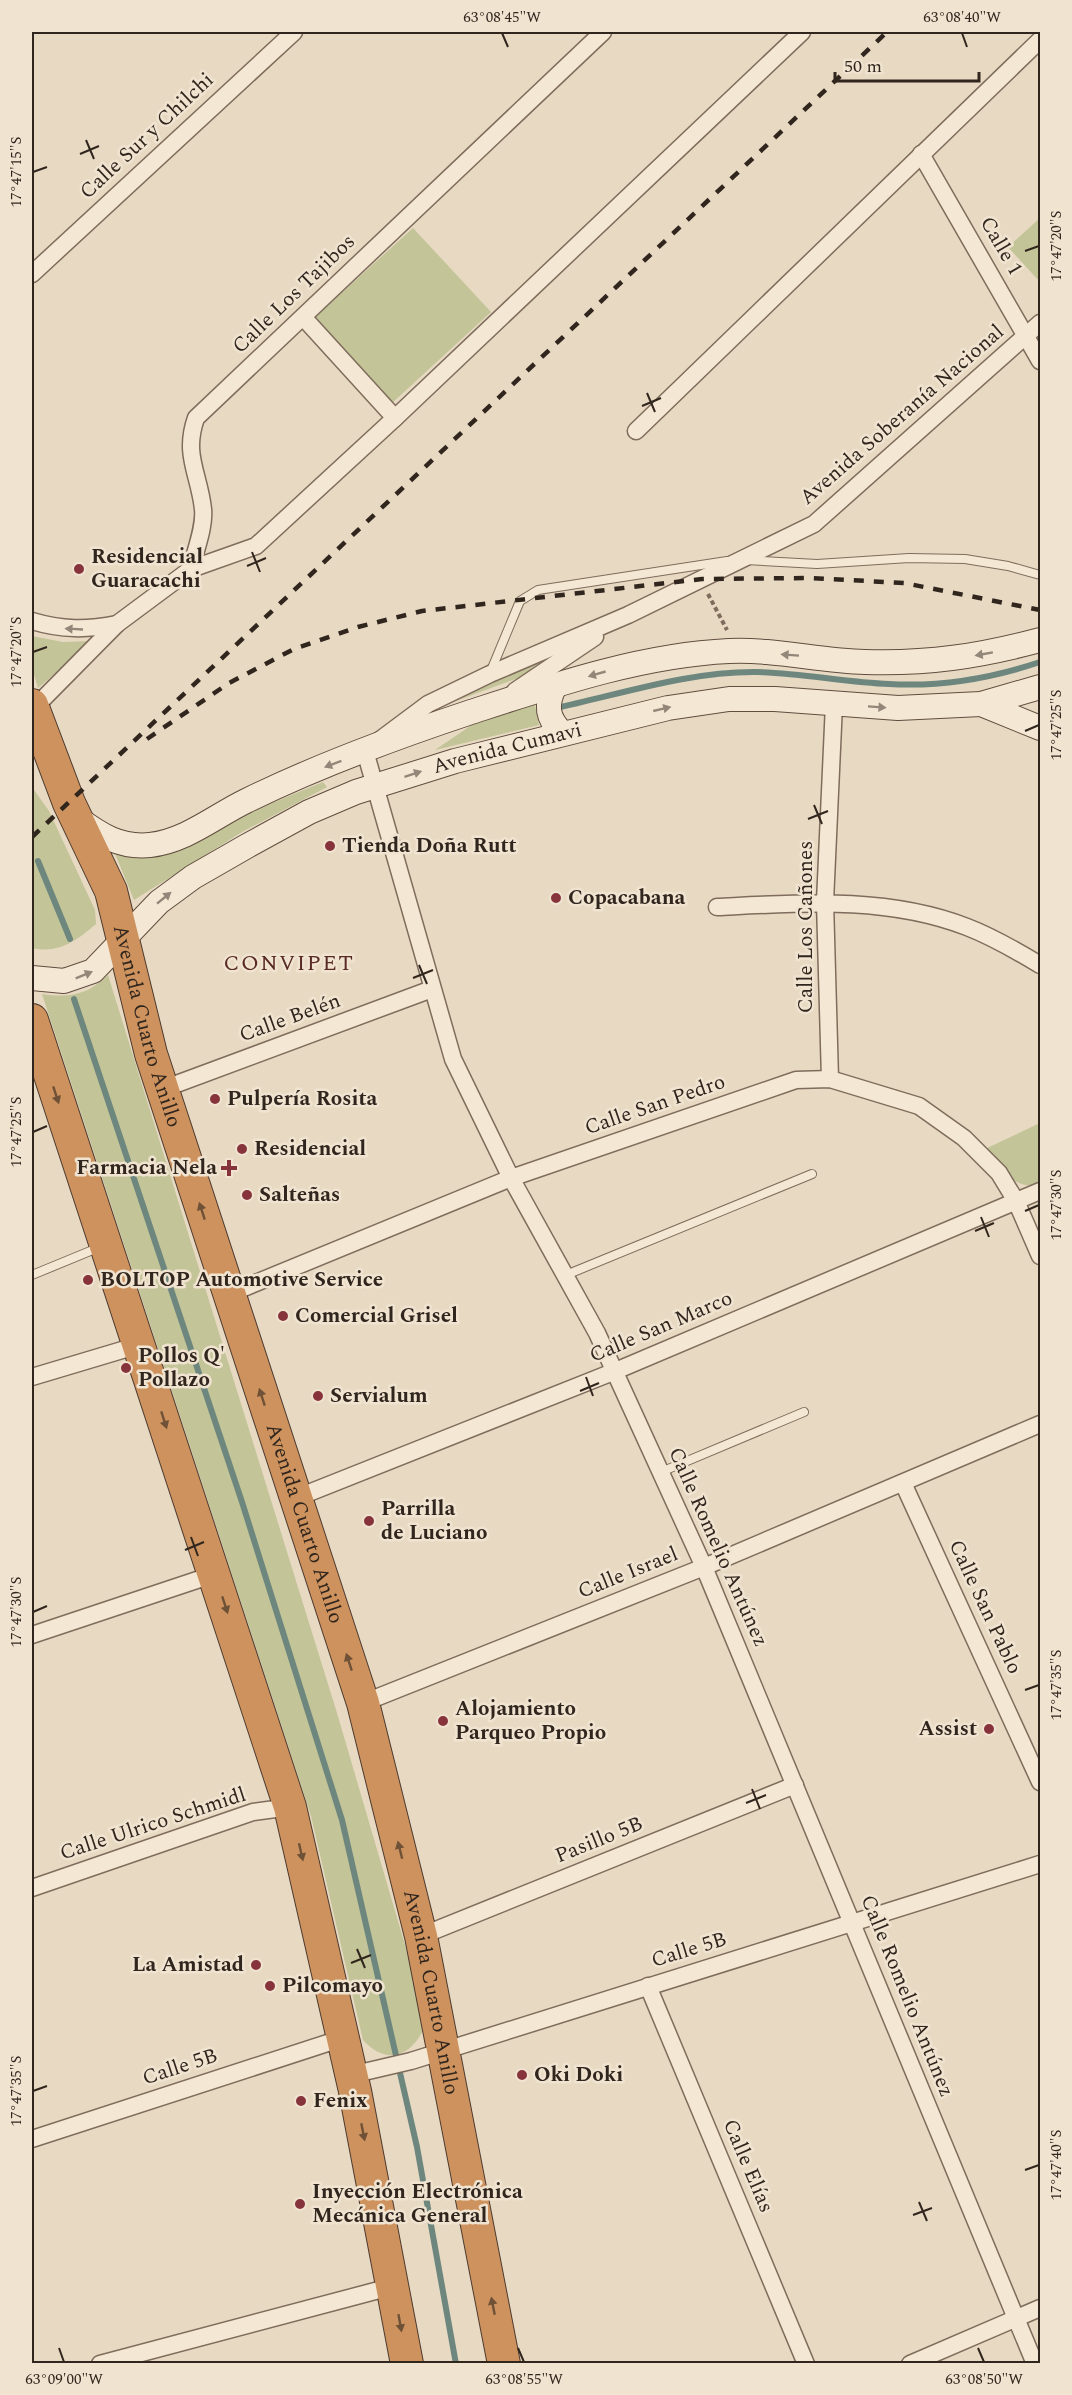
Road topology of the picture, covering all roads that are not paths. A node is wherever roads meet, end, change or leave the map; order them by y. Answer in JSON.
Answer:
{"nodes":[{"id":1,"x":294,"y":32,"type":"edge"},
{"id":2,"x":603,"y":32,"type":"edge"},
{"id":3,"x":802,"y":32,"type":"edge"},
{"id":4,"x":1041,"y":40,"type":"edge"},
{"id":5,"x":921,"y":154,"type":"junction"},
{"id":6,"x":32,"y":273,"type":"edge"},
{"id":7,"x":303,"y":317,"type":"junction"},
{"id":8,"x":1041,"y":323,"type":"edge"},
{"id":9,"x":1027,"y":336,"type":"junction"},
{"id":10,"x":1041,"y":361,"type":"edge"},
{"id":11,"x":395,"y":418,"type":"junction"},
{"id":12,"x":636,"y":431,"type":"dead end"},
{"id":13,"x":740,"y":560,"type":"junction"},
{"id":14,"x":191,"y":569,"type":"junction"},
{"id":15,"x":1041,"y":575,"type":"edge"},
{"id":16,"x":628,"y":615,"type":"junction"},
{"id":17,"x":32,"y":621,"type":"edge"},
{"id":18,"x":117,"y":624,"type":"junction"},
{"id":19,"x":1041,"y":640,"type":"edge"},
{"id":20,"x":490,"y":674,"type":"junction"},
{"id":21,"x":555,"y":686,"type":"junction"},
{"id":22,"x":1041,"y":687,"type":"edge"},
{"id":23,"x":497,"y":704,"type":"junction"},
{"id":24,"x":834,"y":704,"type":"junction"},
{"id":25,"x":981,"y":704,"type":"junction"},
{"id":26,"x":32,"y":708,"type":"edge"},
{"id":27,"x":1041,"y":728,"type":"edge"},
{"id":28,"x":562,"y":734,"type":"junction"},
{"id":29,"x":365,"y":751,"type":"junction"},
{"id":30,"x":376,"y":786,"type":"junction"},
{"id":31,"x":77,"y":818,"type":"junction"},
{"id":32,"x":825,"y":902,"type":"junction"},
{"id":33,"x":717,"y":907,"type":"dead end"},
{"id":34,"x":124,"y":940,"type":"junction"},
{"id":35,"x":1041,"y":965,"type":"edge"},
{"id":36,"x":32,"y":978,"type":"edge"},
{"id":37,"x":432,"y":989,"type":"junction"},
{"id":38,"x":32,"y":1020,"type":"edge"},
{"id":39,"x":38,"y":1061,"type":"edge"},
{"id":40,"x":830,"y":1079,"type":"junction"},
{"id":41,"x":163,"y":1089,"type":"junction"},
{"id":42,"x":812,"y":1174,"type":"dead end"},
{"id":43,"x":511,"y":1178,"type":"junction"},
{"id":44,"x":1041,"y":1191,"type":"edge"},
{"id":45,"x":1016,"y":1201,"type":"junction"},
{"id":46,"x":106,"y":1244,"type":"junction"},
{"id":47,"x":1041,"y":1256,"type":"edge"},
{"id":48,"x":32,"y":1275,"type":"edge"},
{"id":49,"x":566,"y":1275,"type":"junction"},
{"id":50,"x":229,"y":1294,"type":"junction"},
{"id":51,"x":139,"y":1345,"type":"junction"},
{"id":52,"x":613,"y":1372,"type":"junction"},
{"id":53,"x":32,"y":1377,"type":"edge"},
{"id":54,"x":804,"y":1412,"type":"dead end"},
{"id":55,"x":1041,"y":1424,"type":"edge"},
{"id":56,"x":661,"y":1472,"type":"junction"},
{"id":57,"x":903,"y":1483,"type":"junction"},
{"id":58,"x":296,"y":1498,"type":"junction"},
{"id":59,"x":704,"y":1567,"type":"junction"},
{"id":60,"x":215,"y":1574,"type":"junction"},
{"id":61,"x":32,"y":1635,"type":"edge"},
{"id":62,"x":363,"y":1703,"type":"junction"},
{"id":63,"x":1041,"y":1782,"type":"edge"},
{"id":64,"x":795,"y":1785,"type":"junction"},
{"id":65,"x":290,"y":1807,"type":"junction"},
{"id":66,"x":1041,"y":1864,"type":"edge"},
{"id":67,"x":32,"y":1888,"type":"edge"},
{"id":68,"x":852,"y":1922,"type":"junction"},
{"id":69,"x":420,"y":1936,"type":"junction"},
{"id":70,"x":648,"y":1986,"type":"junction"},
{"id":71,"x":343,"y":2038,"type":"junction"},
{"id":72,"x":443,"y":2051,"type":"junction"},
{"id":73,"x":351,"y":2074,"type":"junction"},
{"id":74,"x":32,"y":2139,"type":"edge"},
{"id":75,"x":394,"y":2286,"type":"junction"},
{"id":76,"x":1041,"y":2308,"type":"edge"},
{"id":77,"x":1016,"y":2319,"type":"junction"},
{"id":78,"x":99,"y":2364,"type":"edge"},
{"id":79,"x":407,"y":2364,"type":"edge"},
{"id":80,"x":504,"y":2364,"type":"edge"},
{"id":81,"x":806,"y":2364,"type":"edge"},
{"id":82,"x":910,"y":2364,"type":"edge"},
{"id":83,"x":1035,"y":2364,"type":"edge"}],
"edges":[{"from":1,"to":6,"type":"street","name":"Calle Sur y Chilchi"},
{"from":2,"to":7,"type":"street","name":"Calle Los Tajibos"},
{"from":3,"to":11,"type":"street"},
{"from":4,"to":5,"type":"street"},
{"from":5,"to":9,"type":"street","name":"Calle 1"},
{"from":5,"to":12,"type":"street"},
{"from":7,"to":11,"type":"street"},
{"from":7,"to":14,"type":"street","name":"Calle Los Tajibos"},
{"from":8,"to":9,"type":"street","name":"Avenida Soberanía Nacional"},
{"from":9,"to":10,"type":"street","name":"Calle 1"},
{"from":9,"to":13,"type":"street","name":"Avenida Soberanía Nacional"},
{"from":11,"to":14,"type":"street"},
{"from":13,"to":15,"type":"lane"},
{"from":13,"to":16,"type":"street","name":"Avenida Soberanía Nacional"},
{"from":13,"to":20,"type":"lane"},
{"from":14,"to":18,"type":"street"},
{"from":16,"to":20,"type":"street","name":"Avenida Soberanía Nacional"},
{"from":16,"to":23,"type":"street","name":"Avenida Soberanía Nacional"},
{"from":18,"to":17,"type":"street","one_way":true},
{"from":18,"to":26,"type":"street"},
{"from":19,"to":21,"type":"main road","name":"Avenida Cumavi","one_way":true},
{"from":20,"to":29,"type":"street","name":"Avenida Soberanía Nacional"},
{"from":21,"to":23,"type":"main road","name":"Avenida Cumavi"},
{"from":21,"to":28,"type":"main road"},
{"from":22,"to":25,"type":"main road","name":"Avenida Cumavi"},
{"from":23,"to":29,"type":"main road","name":"Avenida Cumavi"},
{"from":24,"to":25,"type":"main road","name":"Avenida Cumavi","one_way":true},
{"from":28,"to":24,"type":"main road","name":"Avenida Cumavi","one_way":true},
{"from":24,"to":32,"type":"street","name":"Calle Los Cañones"},
{"from":25,"to":27,"type":"main road"},
{"from":26,"to":31,"type":"highway","name":"Avenida Cuarto Anillo"},
{"from":30,"to":28,"type":"main road","name":"Avenida Cumavi","one_way":true},
{"from":29,"to":30,"type":"street","name":"Calle Romelio Antúnez"},
{"from":29,"to":31,"type":"main road","name":"Avenida Cumavi","one_way":true},
{"from":34,"to":30,"type":"main road","name":"Avenida Cumavi","one_way":true},
{"from":30,"to":37,"type":"street","name":"Calle Romelio Antúnez"},
{"from":31,"to":34,"type":"highway","name":"Avenida Cuarto Anillo"},
{"from":32,"to":33,"type":"street"},
{"from":32,"to":35,"type":"street"},
{"from":32,"to":40,"type":"street","name":"Calle Los Cañones"},
{"from":36,"to":34,"type":"main road","name":"Avenida Cumavi","one_way":true},
{"from":34,"to":41,"type":"highway","name":"Avenida Cuarto Anillo"},
{"from":37,"to":41,"type":"street","name":"Calle Belén"},
{"from":37,"to":43,"type":"street","name":"Calle Romelio Antúnez"},
{"from":38,"to":39,"type":"highway"},
{"from":39,"to":46,"type":"highway","one_way":true},
{"from":40,"to":43,"type":"street","name":"Calle San Pedro"},
{"from":40,"to":45,"type":"street","name":"Calle San Pedro"},
{"from":50,"to":41,"type":"highway","name":"Avenida Cuarto Anillo","one_way":true},
{"from":42,"to":49,"type":"lane"},
{"from":43,"to":49,"type":"street","name":"Calle Romelio Antúnez"},
{"from":43,"to":50,"type":"street","name":"Calle San Pedro"},
{"from":44,"to":45,"type":"street","name":"Calle San Marco"},
{"from":45,"to":47,"type":"street","name":"Calle San Pedro"},
{"from":45,"to":52,"type":"street","name":"Calle San Marco"},
{"from":46,"to":48,"type":"lane"},
{"from":46,"to":51,"type":"highway"},
{"from":49,"to":52,"type":"street","name":"Calle Romelio Antúnez"},
{"from":58,"to":50,"type":"highway","name":"Avenida Cuarto Anillo","one_way":true},
{"from":51,"to":53,"type":"street"},
{"from":51,"to":60,"type":"highway","one_way":true},
{"from":52,"to":56,"type":"street","name":"Calle Romelio Antúnez"},
{"from":52,"to":58,"type":"street","name":"Calle San Marco"},
{"from":54,"to":56,"type":"lane"},
{"from":55,"to":57,"type":"street","name":"Calle Israel"},
{"from":56,"to":59,"type":"street","name":"Calle Romelio Antúnez"},
{"from":57,"to":59,"type":"street","name":"Calle Israel"},
{"from":57,"to":63,"type":"street","name":"Calle San Pablo"},
{"from":62,"to":58,"type":"highway","name":"Avenida Cuarto Anillo","one_way":true},
{"from":59,"to":62,"type":"street","name":"Calle Israel"},
{"from":59,"to":64,"type":"street","name":"Calle Romelio Antúnez"},
{"from":60,"to":61,"type":"street"},
{"from":60,"to":65,"type":"highway","one_way":true},
{"from":69,"to":62,"type":"highway","name":"Avenida Cuarto Anillo","one_way":true},
{"from":64,"to":68,"type":"street","name":"Calle Romelio Antúnez"},
{"from":64,"to":69,"type":"street","name":"Pasillo 5B"},
{"from":65,"to":67,"type":"street","name":"Calle Ulrico Schmidl"},
{"from":65,"to":71,"type":"highway","one_way":true},
{"from":66,"to":68,"type":"street","name":"Calle 5B"},
{"from":68,"to":70,"type":"street","name":"Calle 5B"},
{"from":68,"to":77,"type":"street","name":"Calle Romelio Antúnez"},
{"from":69,"to":72,"type":"highway","name":"Avenida Cuarto Anillo"},
{"from":70,"to":72,"type":"street","name":"Calle 5B"},
{"from":70,"to":81,"type":"street","name":"Calle Elías"},
{"from":71,"to":73,"type":"highway"},
{"from":71,"to":74,"type":"street","name":"Calle 5B"},
{"from":72,"to":73,"type":"street","name":"Calle 5B"},
{"from":80,"to":72,"type":"highway","name":"Avenida Cuarto Anillo","one_way":true},
{"from":73,"to":75,"type":"highway","one_way":true},
{"from":75,"to":78,"type":"street"},
{"from":75,"to":79,"type":"highway","one_way":true},
{"from":76,"to":77,"type":"street"},
{"from":77,"to":82,"type":"street"},
{"from":77,"to":83,"type":"street","name":"Calle Romelio Antúnez"}]}
